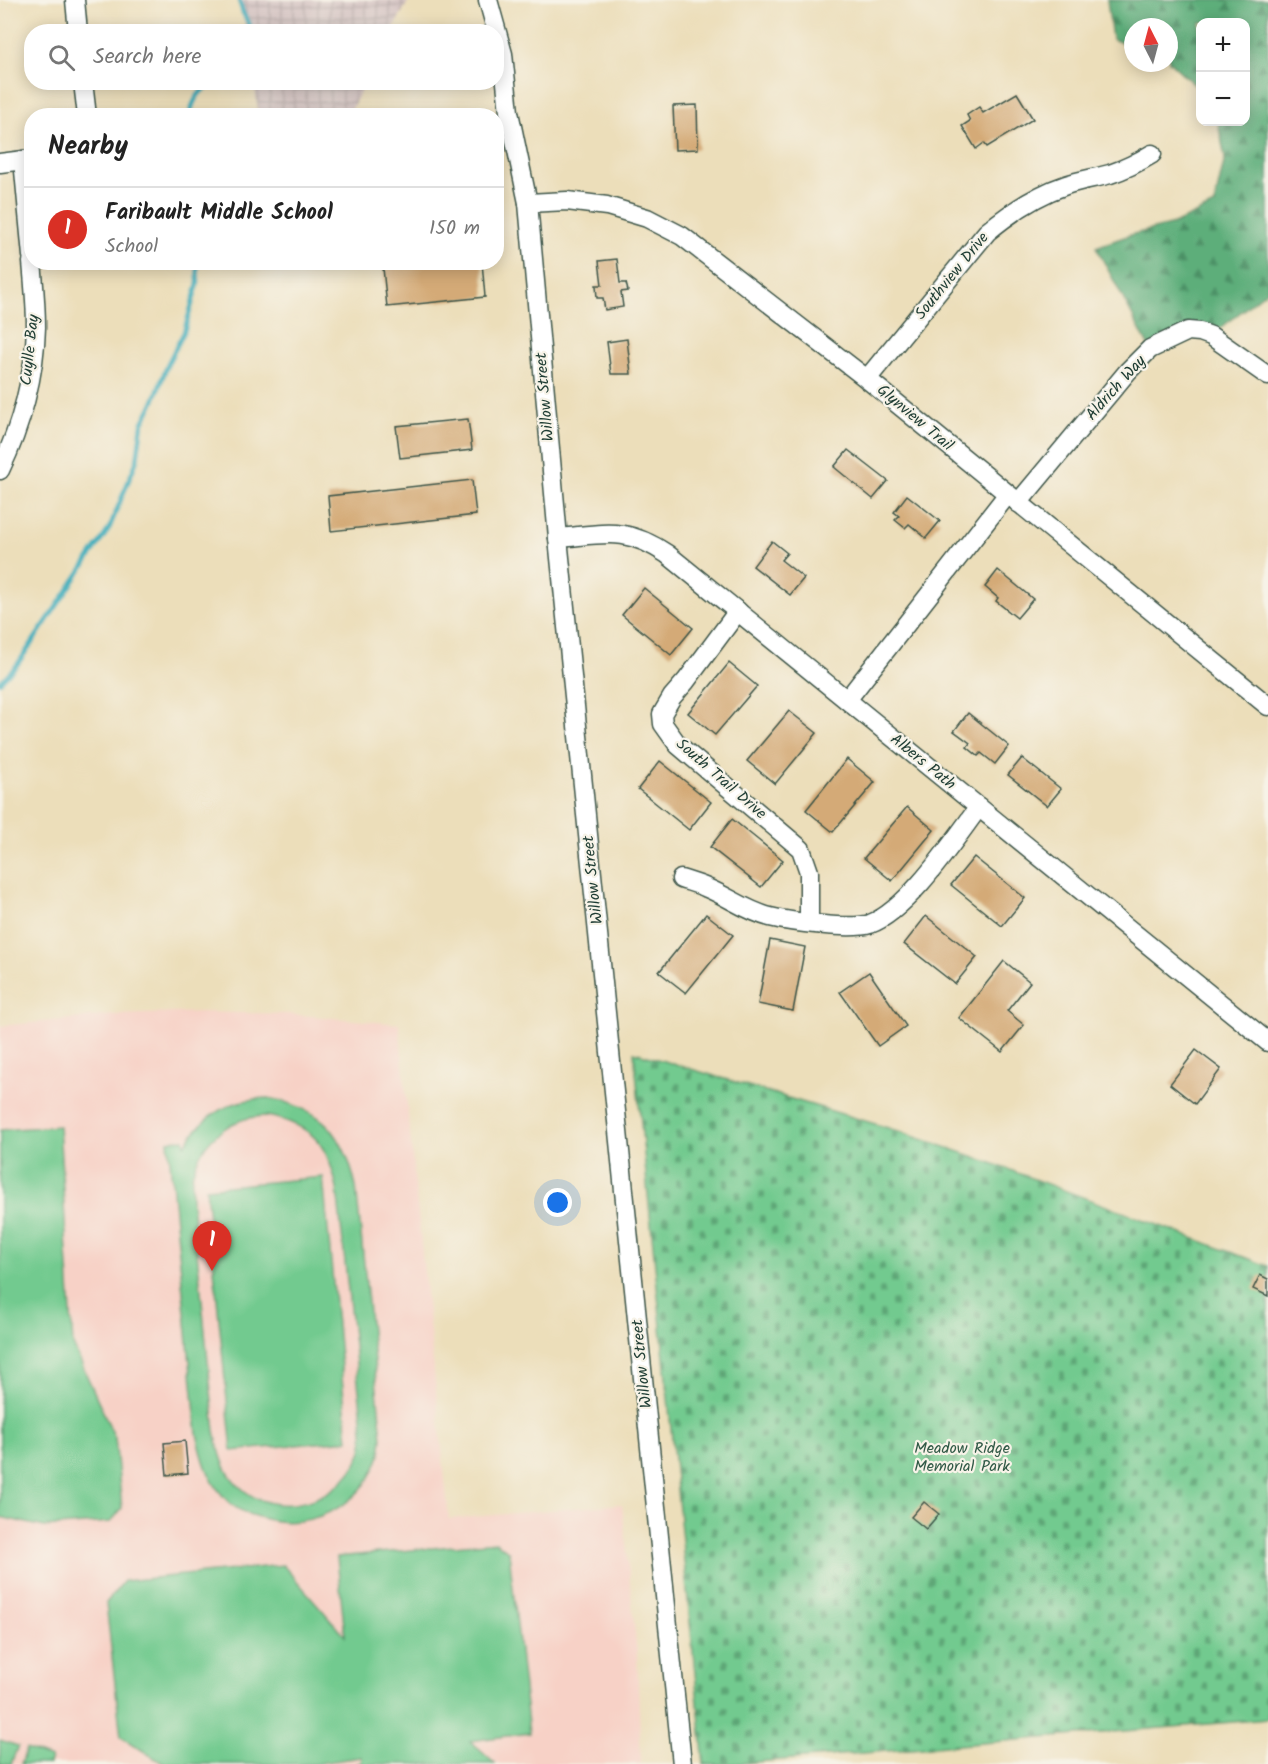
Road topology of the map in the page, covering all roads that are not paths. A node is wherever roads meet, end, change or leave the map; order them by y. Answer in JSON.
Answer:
{"nodes":[{"id":1,"x":75,"y":0,"type":"edge"},
{"id":2,"x":488,"y":0,"type":"edge"},
{"id":3,"x":77,"y":24,"type":"edge"},
{"id":4,"x":495,"y":24,"type":"edge"},
{"id":5,"x":504,"y":64,"type":"edge"},
{"id":6,"x":84,"y":90,"type":"edge"},
{"id":7,"x":86,"y":108,"type":"edge"},
{"id":8,"x":1152,"y":154,"type":"dead end"},
{"id":9,"x":24,"y":160,"type":"edge"},
{"id":10,"x":0,"y":163,"type":"edge"},
{"id":11,"x":528,"y":203,"type":"junction"},
{"id":12,"x":32,"y":270,"type":"edge"},
{"id":13,"x":1268,"y":376,"type":"edge"},
{"id":14,"x":867,"y":379,"type":"junction"},
{"id":15,"x":0,"y":470,"type":"edge"},
{"id":16,"x":1013,"y":499,"type":"junction"},
{"id":17,"x":558,"y":538,"type":"junction"},
{"id":18,"x":738,"y":611,"type":"junction"},
{"id":19,"x":847,"y":700,"type":"junction"},
{"id":20,"x":1268,"y":706,"type":"edge"},
{"id":21,"x":979,"y":807,"type":"junction"},
{"id":22,"x":681,"y":879,"type":"dead end"},
{"id":23,"x":809,"y":922,"type":"junction"},
{"id":24,"x":1268,"y":1042,"type":"edge"},
{"id":25,"x":682,"y":1764,"type":"edge"}],
"edges":[{"from":1,"to":3,"type":"street"},
{"from":2,"to":4,"type":"street","name":"Willow Street"},
{"from":5,"to":11,"type":"street","name":"Willow Street"},
{"from":6,"to":7,"type":"street"},
{"from":8,"to":14,"type":"street","name":"Southview Drive"},
{"from":9,"to":10,"type":"street"},
{"from":11,"to":14,"type":"street","name":"Glynview Trail"},
{"from":11,"to":17,"type":"street","name":"Willow Street"},
{"from":12,"to":15,"type":"street","name":"Cuylle Bay"},
{"from":13,"to":16,"type":"street","name":"Aldrich Way"},
{"from":14,"to":16,"type":"street","name":"Glynview Trail"},
{"from":16,"to":19,"type":"street","name":"Aldrich Way"},
{"from":16,"to":20,"type":"street","name":"Glynview Trail"},
{"from":17,"to":18,"type":"street","name":"Albers Path"},
{"from":17,"to":25,"type":"street","name":"Willow Street"},
{"from":18,"to":19,"type":"street","name":"Albers Path"},
{"from":18,"to":23,"type":"street","name":"South Trail Drive"},
{"from":19,"to":21,"type":"street","name":"Albers Path"},
{"from":21,"to":23,"type":"street"},
{"from":21,"to":24,"type":"street","name":"Albers Path"},
{"from":22,"to":23,"type":"street"}]}
